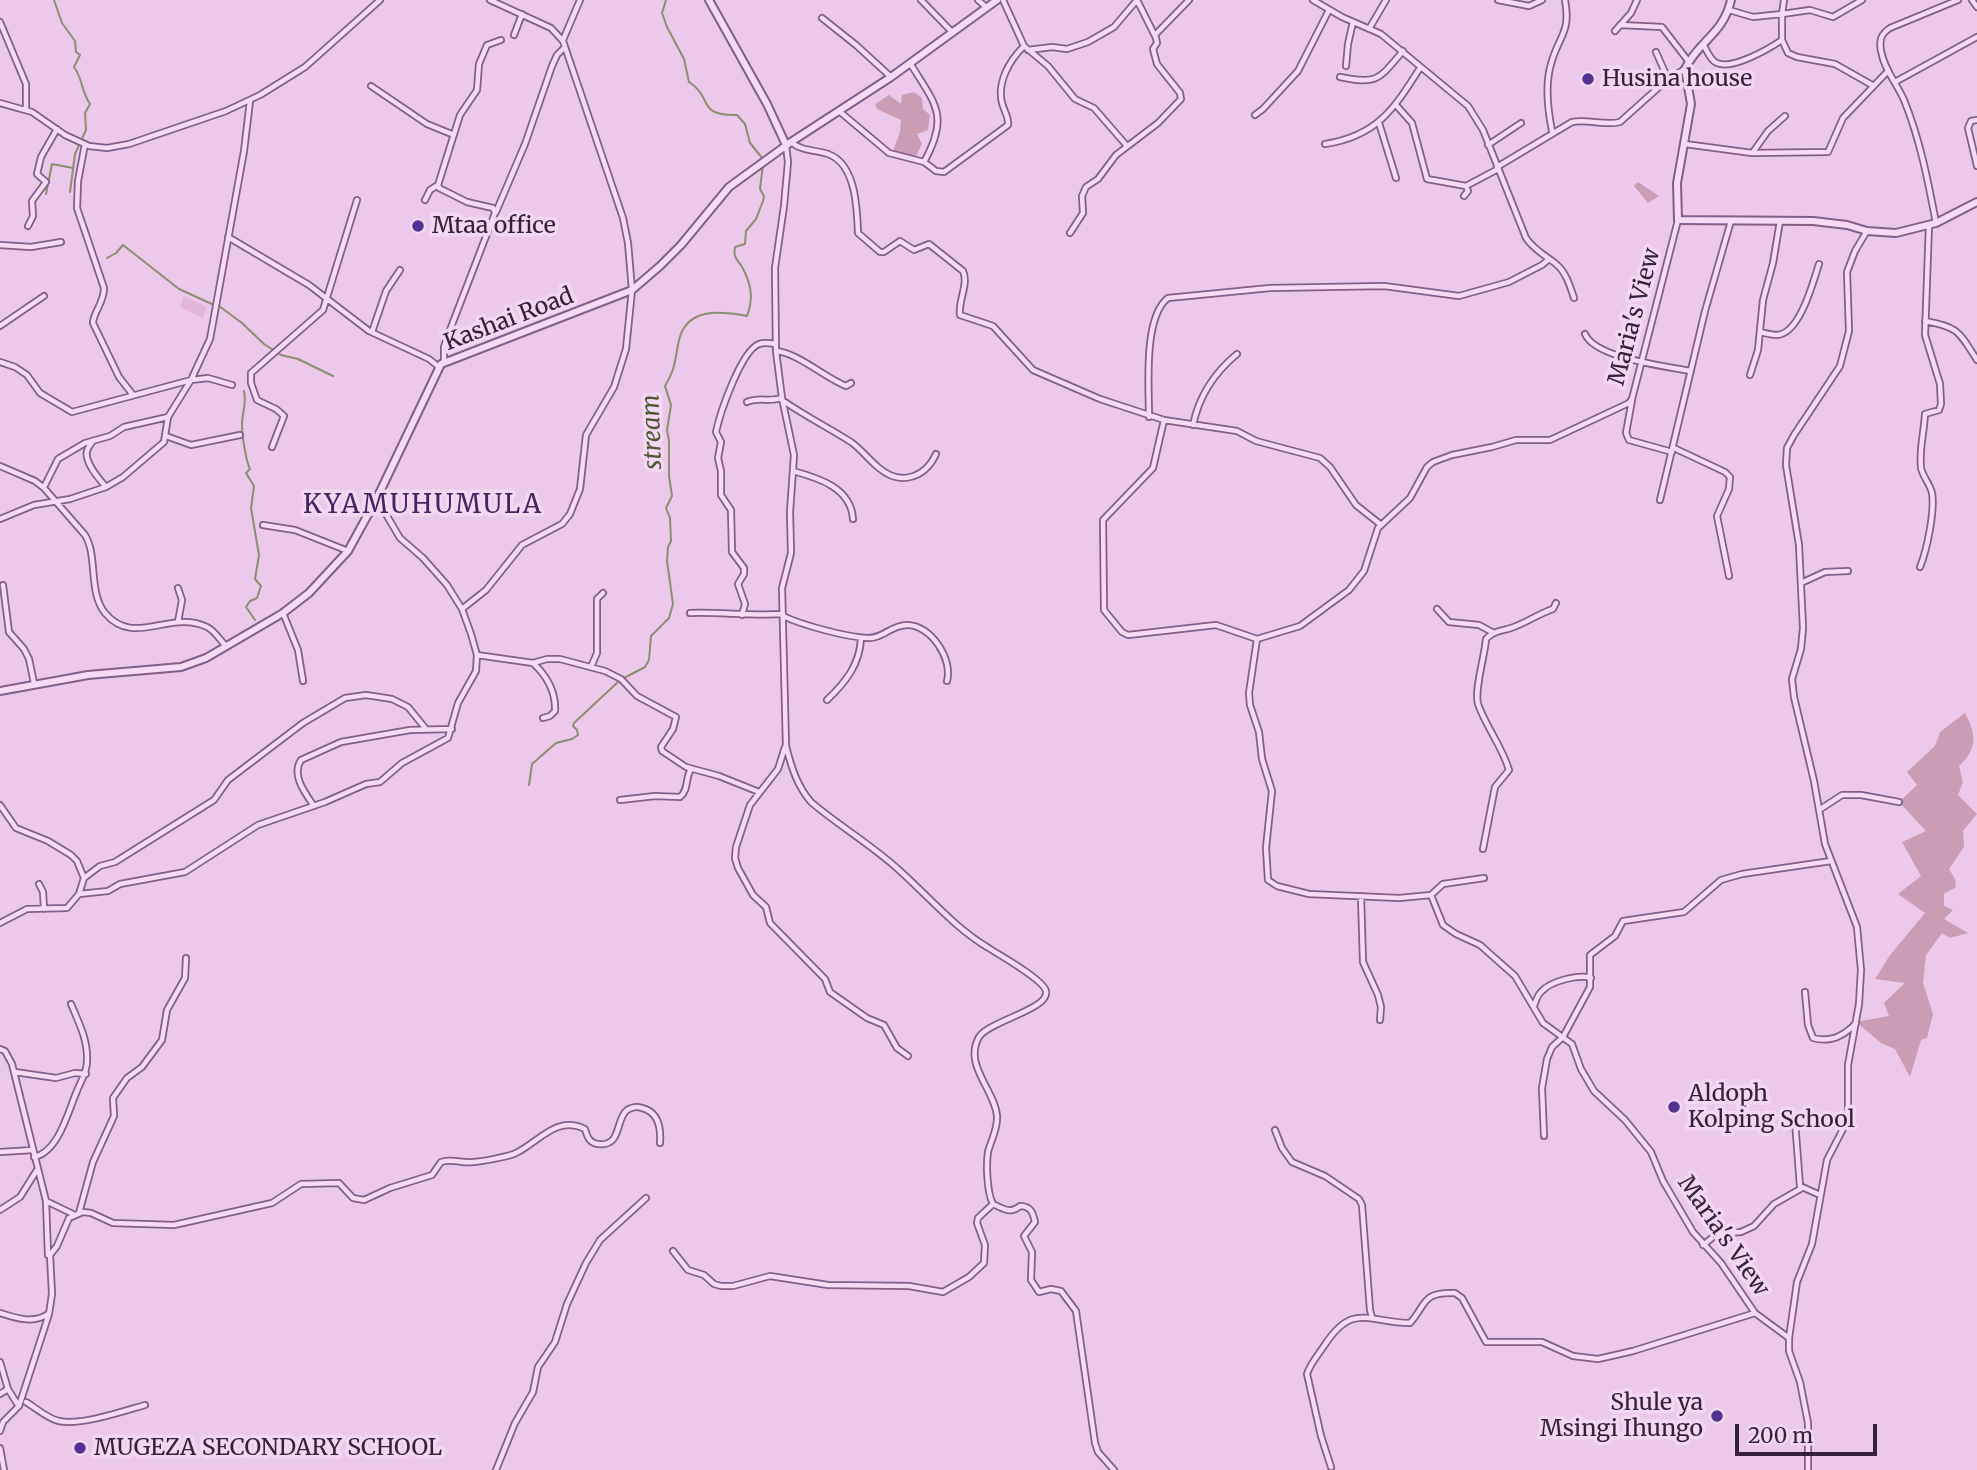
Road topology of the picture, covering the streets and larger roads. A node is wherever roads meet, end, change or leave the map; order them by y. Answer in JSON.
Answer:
{"nodes":[{"id":1,"x":380,"y":0,"type":"edge"},
{"id":2,"x":490,"y":0,"type":"edge"},
{"id":3,"x":580,"y":0,"type":"edge"},
{"id":4,"x":709,"y":0,"type":"edge"},
{"id":5,"x":921,"y":0,"type":"edge"},
{"id":6,"x":978,"y":0,"type":"edge"},
{"id":7,"x":996,"y":0,"type":"edge"},
{"id":8,"x":1003,"y":0,"type":"edge"},
{"id":9,"x":1137,"y":0,"type":"edge"},
{"id":10,"x":1189,"y":0,"type":"edge"},
{"id":11,"x":1313,"y":0,"type":"edge"},
{"id":12,"x":1386,"y":0,"type":"edge"},
{"id":13,"x":1498,"y":0,"type":"edge"},
{"id":14,"x":1542,"y":0,"type":"edge"},
{"id":15,"x":1565,"y":0,"type":"edge"},
{"id":16,"x":1637,"y":0,"type":"edge"},
{"id":17,"x":1731,"y":0,"type":"edge"},
{"id":18,"x":1784,"y":0,"type":"edge"},
{"id":19,"x":1862,"y":0,"type":"edge"},
{"id":20,"x":1958,"y":0,"type":"edge"},
{"id":21,"x":1972,"y":0,"type":"edge"},
{"id":22,"x":986,"y":7,"type":"junction"},
{"id":23,"x":1977,"y":7,"type":"edge"},
{"id":24,"x":1329,"y":10,"type":"junction"},
{"id":25,"x":1728,"y":10,"type":"junction"},
{"id":26,"x":522,"y":14,"type":"junction"},
{"id":27,"x":1782,"y":14,"type":"junction"},
{"id":28,"x":822,"y":18,"type":"dead end"},
{"id":29,"x":0,"y":22,"type":"edge"},
{"id":30,"x":1353,"y":22,"type":"junction"},
{"id":31,"x":1620,"y":25,"type":"junction"},
{"id":32,"x":1369,"y":29,"type":"junction"},
{"id":33,"x":1615,"y":31,"type":"dead end"},
{"id":34,"x":952,"y":32,"type":"junction"},
{"id":35,"x":1155,"y":35,"type":"junction"},
{"id":36,"x":514,"y":36,"type":"dead end"},
{"id":37,"x":1977,"y":37,"type":"edge"},
{"id":38,"x":501,"y":40,"type":"dead end"},
{"id":39,"x":1782,"y":40,"type":"junction"},
{"id":40,"x":564,"y":44,"type":"junction"},
{"id":41,"x":1703,"y":44,"type":"junction"},
{"id":42,"x":1026,"y":48,"type":"junction"},
{"id":43,"x":1403,"y":51,"type":"junction"},
{"id":44,"x":1656,"y":52,"type":"dead end"},
{"id":45,"x":1689,"y":62,"type":"junction"},
{"id":46,"x":910,"y":63,"type":"junction"},
{"id":47,"x":1346,"y":66,"type":"dead end"},
{"id":48,"x":1420,"y":68,"type":"junction"},
{"id":49,"x":1685,"y":69,"type":"junction"},
{"id":50,"x":1888,"y":70,"type":"junction"},
{"id":51,"x":891,"y":77,"type":"junction"},
{"id":52,"x":1340,"y":77,"type":"dead end"},
{"id":53,"x":1668,"y":79,"type":"junction"},
{"id":54,"x":1895,"y":82,"type":"junction"},
{"id":55,"x":1872,"y":85,"type":"junction"},
{"id":56,"x":371,"y":86,"type":"dead end"},
{"id":57,"x":250,"y":101,"type":"junction"},
{"id":58,"x":0,"y":103,"type":"edge"},
{"id":59,"x":1396,"y":105,"type":"junction"},
{"id":60,"x":26,"y":110,"type":"junction"},
{"id":61,"x":839,"y":111,"type":"junction"},
{"id":62,"x":1255,"y":115,"type":"dead end"},
{"id":63,"x":1785,"y":117,"type":"dead end"},
{"id":64,"x":1977,"y":120,"type":"edge"},
{"id":65,"x":1379,"y":123,"type":"junction"},
{"id":66,"x":1521,"y":123,"type":"dead end"},
{"id":67,"x":57,"y":129,"type":"junction"},
{"id":68,"x":1552,"y":132,"type":"junction"},
{"id":69,"x":454,"y":135,"type":"junction"},
{"id":70,"x":788,"y":143,"type":"junction"},
{"id":71,"x":1325,"y":144,"type":"dead end"},
{"id":72,"x":1685,"y":144,"type":"junction"},
{"id":73,"x":85,"y":145,"type":"junction"},
{"id":74,"x":1488,"y":145,"type":"junction"},
{"id":75,"x":1127,"y":146,"type":"junction"},
{"id":76,"x":1752,"y":153,"type":"junction"},
{"id":77,"x":924,"y":162,"type":"junction"},
{"id":78,"x":1977,"y":166,"type":"edge"},
{"id":79,"x":1498,"y":168,"type":"junction"},
{"id":80,"x":1396,"y":178,"type":"dead end"},
{"id":81,"x":439,"y":185,"type":"junction"},
{"id":82,"x":1466,"y":186,"type":"junction"},
{"id":83,"x":1464,"y":196,"type":"dead end"},
{"id":84,"x":357,"y":200,"type":"dead end"},
{"id":85,"x":425,"y":200,"type":"dead end"},
{"id":86,"x":1977,"y":202,"type":"edge"},
{"id":87,"x":495,"y":213,"type":"junction"},
{"id":88,"x":1678,"y":220,"type":"junction"},
{"id":89,"x":1731,"y":221,"type":"junction"},
{"id":90,"x":1780,"y":221,"type":"junction"},
{"id":91,"x":1932,"y":224,"type":"junction"},
{"id":92,"x":28,"y":226,"type":"dead end"},
{"id":93,"x":1867,"y":231,"type":"junction"},
{"id":94,"x":1070,"y":233,"type":"dead end"},
{"id":95,"x":228,"y":237,"type":"junction"},
{"id":96,"x":61,"y":242,"type":"dead end"},
{"id":97,"x":0,"y":245,"type":"edge"},
{"id":98,"x":1549,"y":259,"type":"junction"},
{"id":99,"x":1819,"y":264,"type":"dead end"},
{"id":100,"x":400,"y":270,"type":"dead end"},
{"id":101,"x":632,"y":290,"type":"junction"},
{"id":102,"x":44,"y":296,"type":"dead end"},
{"id":103,"x":1574,"y":298,"type":"dead end"},
{"id":104,"x":328,"y":299,"type":"junction"},
{"id":105,"x":1925,"y":321,"type":"junction"},
{"id":106,"x":0,"y":326,"type":"edge"},
{"id":107,"x":372,"y":332,"type":"junction"},
{"id":108,"x":1760,"y":332,"type":"junction"},
{"id":109,"x":1585,"y":334,"type":"dead end"},
{"id":110,"x":775,"y":344,"type":"junction"},
{"id":111,"x":776,"y":351,"type":"junction"},
{"id":112,"x":1237,"y":354,"type":"dead end"},
{"id":113,"x":1977,"y":359,"type":"edge"},
{"id":114,"x":0,"y":362,"type":"edge"},
{"id":115,"x":1642,"y":362,"type":"junction"},
{"id":116,"x":442,"y":364,"type":"junction"},
{"id":117,"x":1690,"y":371,"type":"junction"},
{"id":118,"x":1750,"y":375,"type":"dead end"},
{"id":119,"x":191,"y":380,"type":"junction"},
{"id":120,"x":851,"y":383,"type":"dead end"},
{"id":121,"x":232,"y":385,"type":"dead end"},
{"id":122,"x":133,"y":395,"type":"junction"},
{"id":123,"x":783,"y":400,"type":"junction"},
{"id":124,"x":1632,"y":400,"type":"junction"},
{"id":125,"x":747,"y":402,"type":"dead end"},
{"id":126,"x":168,"y":417,"type":"junction"},
{"id":127,"x":1149,"y":417,"type":"junction"},
{"id":128,"x":1164,"y":421,"type":"junction"},
{"id":129,"x":1193,"y":425,"type":"junction"},
{"id":130,"x":240,"y":435,"type":"dead end"},
{"id":131,"x":166,"y":436,"type":"junction"},
{"id":132,"x":93,"y":441,"type":"junction"},
{"id":133,"x":272,"y":447,"type":"dead end"},
{"id":134,"x":1673,"y":450,"type":"junction"},
{"id":135,"x":936,"y":454,"type":"dead end"},
{"id":136,"x":0,"y":466,"type":"edge"},
{"id":137,"x":793,"y":471,"type":"junction"},
{"id":138,"x":106,"y":487,"type":"junction"},
{"id":139,"x":44,"y":488,"type":"junction"},
{"id":140,"x":377,"y":498,"type":"junction"},
{"id":141,"x":1660,"y":500,"type":"dead end"},
{"id":142,"x":55,"y":502,"type":"junction"},
{"id":143,"x":0,"y":519,"type":"edge"},
{"id":144,"x":853,"y":519,"type":"dead end"},
{"id":145,"x":1380,"y":524,"type":"junction"},
{"id":146,"x":263,"y":525,"type":"dead end"},
{"id":147,"x":348,"y":551,"type":"junction"},
{"id":148,"x":1920,"y":567,"type":"dead end"},
{"id":149,"x":1848,"y":570,"type":"dead end"},
{"id":150,"x":1729,"y":576,"type":"dead end"},
{"id":151,"x":1801,"y":583,"type":"junction"},
{"id":152,"x":3,"y":585,"type":"dead end"},
{"id":153,"x":178,"y":588,"type":"dead end"},
{"id":154,"x":603,"y":593,"type":"dead end"},
{"id":155,"x":1556,"y":603,"type":"dead end"},
{"id":156,"x":462,"y":609,"type":"junction"},
{"id":157,"x":1437,"y":609,"type":"dead end"},
{"id":158,"x":283,"y":612,"type":"junction"},
{"id":159,"x":690,"y":613,"type":"dead end"},
{"id":160,"x":742,"y":615,"type":"junction"},
{"id":161,"x":783,"y":615,"type":"junction"},
{"id":162,"x":178,"y":621,"type":"junction"},
{"id":163,"x":1493,"y":633,"type":"junction"},
{"id":164,"x":861,"y":638,"type":"junction"},
{"id":165,"x":1257,"y":639,"type":"junction"},
{"id":166,"x":226,"y":646,"type":"junction"},
{"id":167,"x":477,"y":655,"type":"junction"},
{"id":168,"x":533,"y":663,"type":"junction"},
{"id":169,"x":592,"y":667,"type":"junction"},
{"id":170,"x":303,"y":681,"type":"dead end"},
{"id":171,"x":947,"y":681,"type":"dead end"},
{"id":172,"x":34,"y":683,"type":"junction"},
{"id":173,"x":0,"y":691,"type":"edge"},
{"id":174,"x":827,"y":700,"type":"dead end"},
{"id":175,"x":543,"y":718,"type":"dead end"},
{"id":176,"x":426,"y":729,"type":"junction"},
{"id":177,"x":452,"y":729,"type":"junction"},
{"id":178,"x":786,"y":746,"type":"junction"},
{"id":179,"x":691,"y":769,"type":"junction"},
{"id":180,"x":760,"y":792,"type":"junction"},
{"id":181,"x":620,"y":800,"type":"dead end"},
{"id":182,"x":1899,"y":802,"type":"dead end"},
{"id":183,"x":0,"y":805,"type":"edge"},
{"id":184,"x":314,"y":806,"type":"junction"},
{"id":185,"x":1819,"y":810,"type":"junction"},
{"id":186,"x":1483,"y":849,"type":"dead end"},
{"id":187,"x":1831,"y":861,"type":"junction"},
{"id":188,"x":84,"y":878,"type":"junction"},
{"id":189,"x":1483,"y":878,"type":"dead end"},
{"id":190,"x":39,"y":884,"type":"dead end"},
{"id":191,"x":79,"y":894,"type":"junction"},
{"id":192,"x":1431,"y":895,"type":"junction"},
{"id":193,"x":1361,"y":897,"type":"junction"},
{"id":194,"x":44,"y":909,"type":"junction"},
{"id":195,"x":0,"y":923,"type":"edge"},
{"id":196,"x":186,"y":958,"type":"dead end"},
{"id":197,"x":1591,"y":978,"type":"junction"},
{"id":198,"x":1805,"y":992,"type":"dead end"},
{"id":199,"x":71,"y":1004,"type":"dead end"},
{"id":200,"x":1533,"y":1007,"type":"junction"},
{"id":201,"x":1380,"y":1020,"type":"dead end"},
{"id":202,"x":1856,"y":1023,"type":"junction"},
{"id":203,"x":1563,"y":1037,"type":"junction"},
{"id":204,"x":0,"y":1049,"type":"edge"},
{"id":205,"x":908,"y":1056,"type":"dead end"},
{"id":206,"x":14,"y":1071,"type":"junction"},
{"id":207,"x":86,"y":1074,"type":"junction"},
{"id":208,"x":1795,"y":1121,"type":"dead end"},
{"id":209,"x":1275,"y":1130,"type":"dead end"},
{"id":210,"x":1544,"y":1136,"type":"dead end"},
{"id":211,"x":660,"y":1143,"type":"dead end"},
{"id":212,"x":33,"y":1150,"type":"junction"},
{"id":213,"x":0,"y":1152,"type":"edge"},
{"id":214,"x":34,"y":1157,"type":"junction"},
{"id":215,"x":37,"y":1169,"type":"junction"},
{"id":216,"x":1802,"y":1188,"type":"junction"},
{"id":217,"x":1821,"y":1195,"type":"junction"},
{"id":218,"x":646,"y":1198,"type":"dead end"},
{"id":219,"x":46,"y":1201,"type":"junction"},
{"id":220,"x":993,"y":1204,"type":"junction"},
{"id":221,"x":0,"y":1210,"type":"edge"},
{"id":222,"x":78,"y":1214,"type":"junction"},
{"id":223,"x":1703,"y":1245,"type":"junction"},
{"id":224,"x":673,"y":1251,"type":"dead end"},
{"id":225,"x":48,"y":1259,"type":"junction"},
{"id":226,"x":1755,"y":1313,"type":"junction"},
{"id":227,"x":49,"y":1314,"type":"junction"},
{"id":228,"x":0,"y":1315,"type":"edge"},
{"id":229,"x":1373,"y":1318,"type":"junction"},
{"id":230,"x":1789,"y":1338,"type":"junction"},
{"id":231,"x":0,"y":1362,"type":"edge"},
{"id":232,"x":8,"y":1389,"type":"junction"},
{"id":233,"x":0,"y":1394,"type":"edge"},
{"id":234,"x":26,"y":1402,"type":"dead end"},
{"id":235,"x":145,"y":1405,"type":"dead end"},
{"id":236,"x":19,"y":1406,"type":"junction"},
{"id":237,"x":0,"y":1428,"type":"edge"},
{"id":238,"x":0,"y":1448,"type":"edge"},
{"id":239,"x":1331,"y":1467,"type":"dead end"},
{"id":240,"x":4,"y":1470,"type":"edge"},
{"id":241,"x":496,"y":1470,"type":"edge"},
{"id":242,"x":1114,"y":1470,"type":"edge"},
{"id":243,"x":1808,"y":1470,"type":"edge"}],
"edges":[{"from":1,"to":57,"type":"street"},
{"from":2,"to":26,"type":"street"},
{"from":3,"to":40,"type":"street"},
{"from":4,"to":70,"type":"street"},
{"from":5,"to":34,"type":"street"},
{"from":6,"to":22,"type":"street"},
{"from":7,"to":22,"type":"street","name":"Kashai Road"},
{"from":8,"to":42,"type":"street"},
{"from":9,"to":35,"type":"street"},
{"from":9,"to":42,"type":"street"},
{"from":10,"to":35,"type":"street"},
{"from":11,"to":24,"type":"street"},
{"from":12,"to":32,"type":"street"},
{"from":13,"to":14,"type":"street"},
{"from":15,"to":68,"type":"street"},
{"from":16,"to":31,"type":"street"},
{"from":17,"to":25,"type":"street"},
{"from":18,"to":27,"type":"street"},
{"from":19,"to":27,"type":"street"},
{"from":20,"to":50,"type":"street"},
{"from":21,"to":23,"type":"street"},
{"from":22,"to":34,"type":"street","name":"Kashai Road"},
{"from":24,"to":30,"type":"street"},
{"from":24,"to":62,"type":"street"},
{"from":25,"to":27,"type":"street"},
{"from":25,"to":41,"type":"street"},
{"from":26,"to":36,"type":"street"},
{"from":26,"to":40,"type":"street"},
{"from":27,"to":39,"type":"street"},
{"from":28,"to":51,"type":"street"},
{"from":29,"to":60,"type":"street"},
{"from":30,"to":32,"type":"street"},
{"from":30,"to":47,"type":"street"},
{"from":31,"to":33,"type":"street"},
{"from":31,"to":45,"type":"street"},
{"from":32,"to":43,"type":"street"},
{"from":34,"to":46,"type":"street","name":"Kashai Road"},
{"from":35,"to":75,"type":"street"},
{"from":37,"to":54,"type":"street"},
{"from":38,"to":69,"type":"street"},
{"from":39,"to":41,"type":"street"},
{"from":39,"to":55,"type":"street"},
{"from":40,"to":87,"type":"street"},
{"from":40,"to":101,"type":"street"},
{"from":41,"to":45,"type":"street"},
{"from":42,"to":75,"type":"street"},
{"from":42,"to":77,"type":"street"},
{"from":43,"to":48,"type":"street"},
{"from":43,"to":52,"type":"street"},
{"from":44,"to":53,"type":"street"},
{"from":45,"to":49,"type":"street"},
{"from":46,"to":51,"type":"street","name":"Kashai Road"},
{"from":46,"to":77,"type":"street"},
{"from":48,"to":59,"type":"street"},
{"from":48,"to":74,"type":"street"},
{"from":49,"to":53,"type":"street"},
{"from":49,"to":72,"type":"street","name":"Maria's View"},
{"from":50,"to":54,"type":"street"},
{"from":50,"to":55,"type":"street"},
{"from":51,"to":61,"type":"street","name":"Kashai Road"},
{"from":53,"to":68,"type":"street"},
{"from":54,"to":91,"type":"street"},
{"from":55,"to":76,"type":"street"},
{"from":56,"to":69,"type":"street"},
{"from":57,"to":73,"type":"street"},
{"from":57,"to":95,"type":"street"},
{"from":58,"to":60,"type":"street"},
{"from":59,"to":65,"type":"street"},
{"from":59,"to":82,"type":"street"},
{"from":60,"to":67,"type":"street"},
{"from":61,"to":70,"type":"street","name":"Kashai Road"},
{"from":61,"to":77,"type":"street"},
{"from":63,"to":76,"type":"street"},
{"from":64,"to":78,"type":"street"},
{"from":65,"to":71,"type":"street"},
{"from":65,"to":80,"type":"street"},
{"from":66,"to":74,"type":"street"},
{"from":67,"to":73,"type":"street"},
{"from":67,"to":92,"type":"street"},
{"from":68,"to":79,"type":"street"},
{"from":69,"to":81,"type":"street"},
{"from":70,"to":101,"type":"street","name":"Kashai Road"},
{"from":70,"to":110,"type":"street"},
{"from":70,"to":127,"type":"street"},
{"from":72,"to":76,"type":"street"},
{"from":72,"to":88,"type":"street","name":"Maria's View"},
{"from":73,"to":122,"type":"street"},
{"from":74,"to":79,"type":"street"},
{"from":75,"to":94,"type":"street"},
{"from":79,"to":82,"type":"street"},
{"from":79,"to":98,"type":"street"},
{"from":81,"to":85,"type":"street"},
{"from":81,"to":87,"type":"street"},
{"from":82,"to":83,"type":"street"},
{"from":84,"to":104,"type":"street"},
{"from":86,"to":91,"type":"street"},
{"from":87,"to":116,"type":"street"},
{"from":88,"to":89,"type":"street"},
{"from":88,"to":115,"type":"street","name":"Maria's View"},
{"from":89,"to":90,"type":"street"},
{"from":89,"to":117,"type":"street"},
{"from":90,"to":93,"type":"street"},
{"from":90,"to":108,"type":"street"},
{"from":91,"to":93,"type":"street"},
{"from":91,"to":105,"type":"street"},
{"from":93,"to":151,"type":"street"},
{"from":95,"to":104,"type":"street"},
{"from":95,"to":119,"type":"street"},
{"from":96,"to":97,"type":"street"},
{"from":98,"to":103,"type":"street"},
{"from":98,"to":127,"type":"street"},
{"from":99,"to":108,"type":"street"},
{"from":100,"to":107,"type":"street"},
{"from":101,"to":116,"type":"street","name":"Kashai Road"},
{"from":101,"to":156,"type":"street"},
{"from":102,"to":106,"type":"street"},
{"from":104,"to":107,"type":"street"},
{"from":104,"to":133,"type":"street"},
{"from":105,"to":113,"type":"street"},
{"from":105,"to":148,"type":"street"},
{"from":107,"to":116,"type":"street"},
{"from":108,"to":118,"type":"street"},
{"from":109,"to":115,"type":"street"},
{"from":110,"to":111,"type":"street"},
{"from":110,"to":160,"type":"street"},
{"from":111,"to":120,"type":"street"},
{"from":111,"to":123,"type":"street"},
{"from":112,"to":129,"type":"street"},
{"from":114,"to":122,"type":"street"},
{"from":115,"to":117,"type":"street"},
{"from":115,"to":124,"type":"street","name":"Maria's View"},
{"from":116,"to":140,"type":"street","name":"Kashai Road"},
{"from":117,"to":134,"type":"street"},
{"from":119,"to":121,"type":"street"},
{"from":119,"to":122,"type":"street"},
{"from":119,"to":126,"type":"street"},
{"from":123,"to":125,"type":"street"},
{"from":123,"to":135,"type":"street"},
{"from":123,"to":137,"type":"street"},
{"from":124,"to":134,"type":"street"},
{"from":124,"to":145,"type":"street","name":"Maria's View"},
{"from":126,"to":131,"type":"street"},
{"from":126,"to":132,"type":"street"},
{"from":127,"to":128,"type":"street"},
{"from":128,"to":129,"type":"street"},
{"from":128,"to":165,"type":"street"},
{"from":129,"to":145,"type":"street"},
{"from":130,"to":131,"type":"street"},
{"from":131,"to":138,"type":"street"},
{"from":132,"to":138,"type":"street"},
{"from":132,"to":139,"type":"street"},
{"from":134,"to":141,"type":"street"},
{"from":134,"to":150,"type":"street"},
{"from":136,"to":139,"type":"street"},
{"from":137,"to":144,"type":"street"},
{"from":137,"to":161,"type":"street"},
{"from":138,"to":142,"type":"street"},
{"from":139,"to":142,"type":"street"},
{"from":140,"to":147,"type":"street","name":"Kashai Road"},
{"from":140,"to":156,"type":"street"},
{"from":142,"to":143,"type":"street"},
{"from":142,"to":162,"type":"street"},
{"from":145,"to":165,"type":"street","name":"Maria's View"},
{"from":146,"to":147,"type":"street"},
{"from":147,"to":158,"type":"street","name":"Kashai Road"},
{"from":149,"to":151,"type":"street"},
{"from":151,"to":185,"type":"street"},
{"from":152,"to":172,"type":"street"},
{"from":153,"to":162,"type":"street"},
{"from":154,"to":169,"type":"street"},
{"from":155,"to":163,"type":"street"},
{"from":156,"to":167,"type":"street"},
{"from":157,"to":163,"type":"street"},
{"from":158,"to":166,"type":"street","name":"Kashai Road"},
{"from":158,"to":170,"type":"street"},
{"from":159,"to":160,"type":"street"},
{"from":160,"to":161,"type":"street"},
{"from":161,"to":164,"type":"street"},
{"from":161,"to":178,"type":"street"},
{"from":162,"to":166,"type":"street"},
{"from":163,"to":186,"type":"street"},
{"from":164,"to":171,"type":"street"},
{"from":164,"to":174,"type":"street"},
{"from":165,"to":193,"type":"street"},
{"from":166,"to":172,"type":"street","name":"Kashai Road"},
{"from":167,"to":168,"type":"street"},
{"from":167,"to":177,"type":"street"},
{"from":168,"to":169,"type":"street"},
{"from":168,"to":175,"type":"street"},
{"from":169,"to":179,"type":"street"},
{"from":172,"to":173,"type":"street","name":"Kashai Road"},
{"from":176,"to":177,"type":"street"},
{"from":176,"to":184,"type":"street"},
{"from":176,"to":188,"type":"street"},
{"from":177,"to":184,"type":"street"},
{"from":178,"to":180,"type":"street"},
{"from":178,"to":220,"type":"street"},
{"from":179,"to":180,"type":"street"},
{"from":179,"to":181,"type":"street"},
{"from":180,"to":205,"type":"street"},
{"from":182,"to":185,"type":"street"},
{"from":183,"to":188,"type":"street"},
{"from":184,"to":191,"type":"street"},
{"from":185,"to":187,"type":"street"},
{"from":187,"to":197,"type":"street"},
{"from":187,"to":202,"type":"street"},
{"from":188,"to":191,"type":"street"},
{"from":189,"to":192,"type":"street"},
{"from":190,"to":194,"type":"street"},
{"from":191,"to":194,"type":"street"},
{"from":192,"to":193,"type":"street"},
{"from":192,"to":200,"type":"street","name":"Maria's View"},
{"from":193,"to":201,"type":"street"},
{"from":194,"to":195,"type":"street"},
{"from":196,"to":222,"type":"street"},
{"from":197,"to":200,"type":"street"},
{"from":197,"to":203,"type":"street"},
{"from":198,"to":202,"type":"street"},
{"from":199,"to":207,"type":"street"},
{"from":200,"to":203,"type":"street","name":"Maria's View"},
{"from":202,"to":217,"type":"street"},
{"from":203,"to":210,"type":"street"},
{"from":203,"to":223,"type":"street","name":"Maria's View"},
{"from":204,"to":206,"type":"street"},
{"from":206,"to":207,"type":"street"},
{"from":206,"to":212,"type":"street"},
{"from":207,"to":214,"type":"street"},
{"from":208,"to":216,"type":"street"},
{"from":209,"to":229,"type":"street"},
{"from":211,"to":222,"type":"street"},
{"from":212,"to":213,"type":"street"},
{"from":212,"to":214,"type":"street"},
{"from":214,"to":215,"type":"street"},
{"from":215,"to":219,"type":"street"},
{"from":215,"to":221,"type":"street"},
{"from":216,"to":217,"type":"street"},
{"from":216,"to":223,"type":"street"},
{"from":217,"to":230,"type":"street"},
{"from":218,"to":241,"type":"street"},
{"from":219,"to":222,"type":"street"},
{"from":219,"to":225,"type":"street"},
{"from":220,"to":224,"type":"street"},
{"from":220,"to":242,"type":"street"},
{"from":222,"to":225,"type":"street"},
{"from":223,"to":226,"type":"street","name":"Maria's View"},
{"from":225,"to":227,"type":"street"},
{"from":226,"to":229,"type":"street"},
{"from":226,"to":230,"type":"street","name":"Maria's View"},
{"from":227,"to":228,"type":"street"},
{"from":227,"to":236,"type":"street"},
{"from":229,"to":239,"type":"street"},
{"from":230,"to":243,"type":"street"},
{"from":231,"to":232,"type":"street"},
{"from":232,"to":233,"type":"street"},
{"from":232,"to":236,"type":"street"},
{"from":234,"to":235,"type":"street"},
{"from":236,"to":237,"type":"street"},
{"from":238,"to":240,"type":"street"}]}
